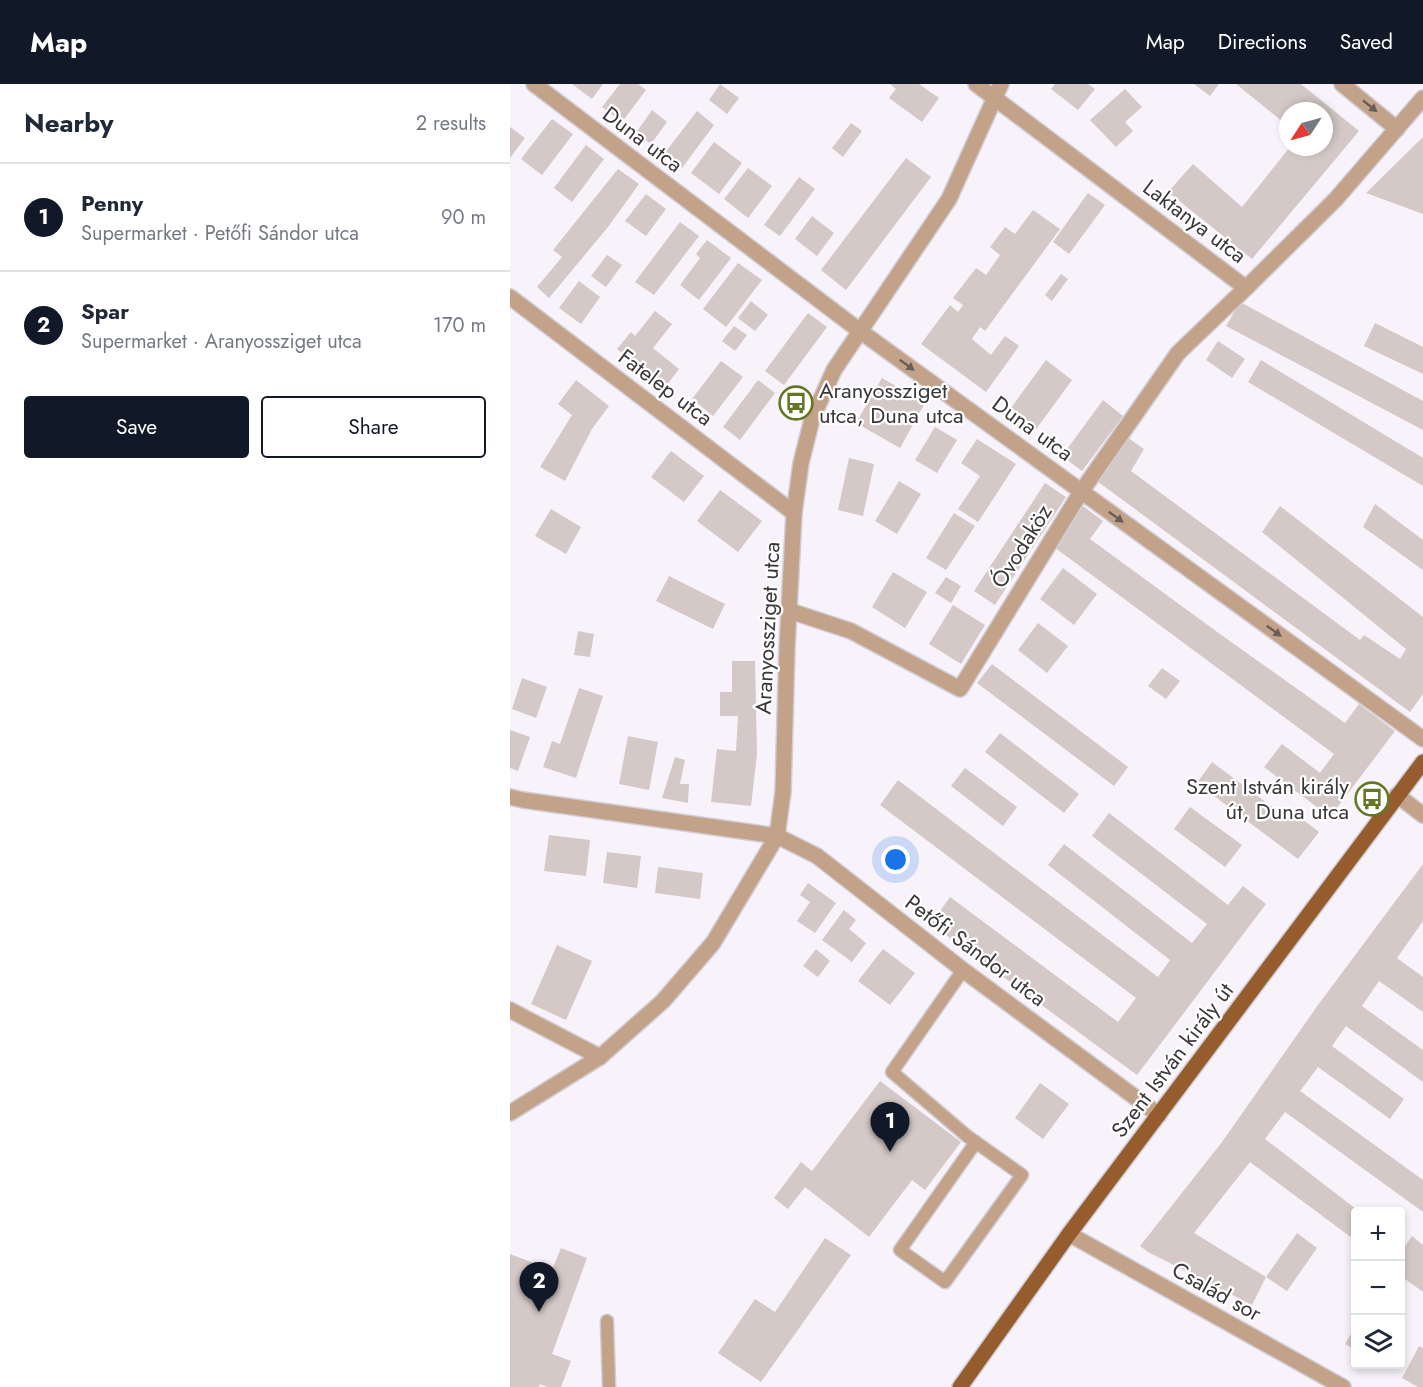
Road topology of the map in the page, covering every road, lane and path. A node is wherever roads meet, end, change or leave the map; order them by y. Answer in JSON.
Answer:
{"nodes":[{"id":1,"x":534,"y":84,"type":"edge"},
{"id":2,"x":976,"y":84,"type":"edge"},
{"id":3,"x":1001,"y":84,"type":"edge"},
{"id":4,"x":1342,"y":84,"type":"edge"},
{"id":5,"x":1423,"y":98,"type":"edge"},
{"id":6,"x":995,"y":99,"type":"junction"},
{"id":7,"x":1397,"y":129,"type":"junction"},
{"id":8,"x":1246,"y":288,"type":"junction"},
{"id":9,"x":510,"y":297,"type":"edge"},
{"id":10,"x":860,"y":331,"type":"junction"},
{"id":11,"x":1081,"y":492,"type":"junction"},
{"id":12,"x":794,"y":513,"type":"junction"},
{"id":13,"x":790,"y":611,"type":"junction"},
{"id":14,"x":1423,"y":739,"type":"edge"},
{"id":15,"x":1423,"y":762,"type":"edge"},
{"id":16,"x":1397,"y":795,"type":"junction"},
{"id":17,"x":510,"y":797,"type":"edge"},
{"id":18,"x":1423,"y":815,"type":"edge"},
{"id":19,"x":777,"y":836,"type":"junction"},
{"id":20,"x":963,"y":970,"type":"junction"},
{"id":21,"x":510,"y":1010,"type":"edge"},
{"id":22,"x":600,"y":1057,"type":"junction"},
{"id":23,"x":510,"y":1113,"type":"edge"},
{"id":24,"x":1159,"y":1115,"type":"junction"},
{"id":25,"x":976,"y":1142,"type":"junction"},
{"id":26,"x":1069,"y":1234,"type":"junction"},
{"id":27,"x":607,"y":1321,"type":"dead end"},
{"id":28,"x":609,"y":1387,"type":"edge"},
{"id":29,"x":960,"y":1387,"type":"edge"},
{"id":30,"x":1343,"y":1387,"type":"edge"}],
"edges":[{"from":1,"to":10,"type":"street","name":"Duna utca"},
{"from":2,"to":6,"type":"street","name":"Laktanya utca"},
{"from":3,"to":6,"type":"street","name":"Aranyossziget utca"},
{"from":4,"to":7,"type":"street","one_way":true},
{"from":5,"to":7,"type":"street","name":"Laktanya utca"},
{"from":6,"to":8,"type":"street","name":"Laktanya utca"},
{"from":6,"to":10,"type":"street","name":"Aranyossziget utca"},
{"from":7,"to":8,"type":"street","name":"Laktanya utca"},
{"from":8,"to":11,"type":"street","name":"Óvodaköz"},
{"from":9,"to":12,"type":"street","name":"Fatelep utca"},
{"from":10,"to":11,"type":"street","name":"Duna utca","one_way":true},
{"from":10,"to":12,"type":"street","name":"Aranyossziget utca"},
{"from":11,"to":13,"type":"street","name":"Óvodaköz"},
{"from":11,"to":14,"type":"street","name":"Duna utca","one_way":true},
{"from":12,"to":13,"type":"street","name":"Aranyossziget utca"},
{"from":13,"to":19,"type":"street","name":"Aranyossziget utca"},
{"from":15,"to":16,"type":"main road","name":"Szent István király út"},
{"from":16,"to":18,"type":"street"},
{"from":16,"to":24,"type":"main road","name":"Szent István király út"},
{"from":17,"to":19,"type":"street","name":"Petőfi Sándor utca"},
{"from":19,"to":20,"type":"street","name":"Petőfi Sándor utca"},
{"from":19,"to":22,"type":"street","name":"Aranyossziget utca"},
{"from":20,"to":24,"type":"street","name":"Petőfi Sándor utca"},
{"from":20,"to":25,"type":"lane"},
{"from":21,"to":22,"type":"street"},
{"from":22,"to":23,"type":"street","name":"Aranyossziget utca"},
{"from":24,"to":26,"type":"main road","name":"Szent István király út"},
{"from":25,"to":25,"type":"lane"},
{"from":26,"to":29,"type":"main road","name":"Szent István király út"},
{"from":26,"to":30,"type":"street","name":"Család sor"},
{"from":27,"to":28,"type":"lane"}]}
